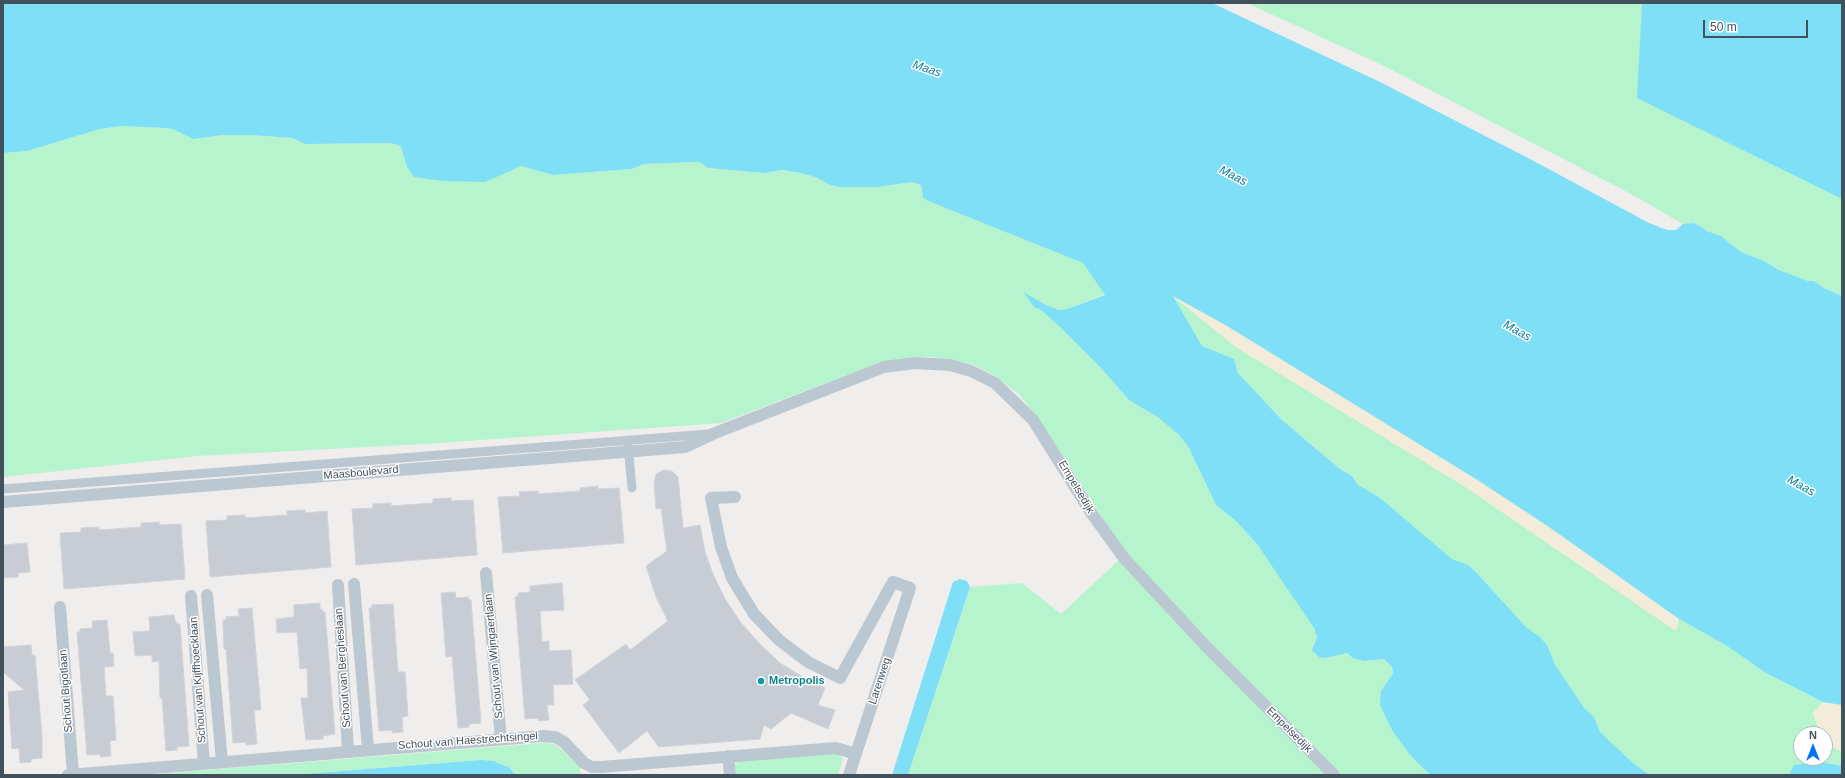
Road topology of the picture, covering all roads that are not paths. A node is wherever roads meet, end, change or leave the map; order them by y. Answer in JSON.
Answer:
{"nodes":[{"id":1,"x":754,"y":418,"type":"joint"},
{"id":2,"x":628,"y":446,"type":"junction"},
{"id":3,"x":632,"y":488,"type":"dead end"},
{"id":4,"x":3,"y":489,"type":"edge"},
{"id":5,"x":735,"y":497,"type":"dead end"},
{"id":6,"x":3,"y":502,"type":"edge"},
{"id":7,"x":486,"y":573,"type":"dead end"},
{"id":8,"x":354,"y":584,"type":"dead end"},
{"id":9,"x":338,"y":585,"type":"dead end"},
{"id":10,"x":207,"y":595,"type":"dead end"},
{"id":11,"x":191,"y":596,"type":"dead end"},
{"id":12,"x":60,"y":607,"type":"dead end"},
{"id":13,"x":501,"y":739,"type":"junction"},
{"id":14,"x":368,"y":749,"type":"junction"},
{"id":15,"x":348,"y":751,"type":"junction"},
{"id":16,"x":856,"y":754,"type":"junction"},
{"id":17,"x":728,"y":756,"type":"junction"},
{"id":18,"x":222,"y":762,"type":"junction"},
{"id":19,"x":204,"y":764,"type":"junction"},
{"id":20,"x":70,"y":775,"type":"edge"},
{"id":21,"x":730,"y":775,"type":"edge"},
{"id":22,"x":849,"y":775,"type":"edge"},
{"id":23,"x":1334,"y":775,"type":"edge"}],
"edges":[{"from":1,"to":2,"type":"street","name":"Maasboulevard"},
{"from":1,"to":23,"type":"street","name":"Empelsedijk"},
{"from":2,"to":3,"type":"street"},
{"from":2,"to":4,"type":"street","name":"Maasboulevard"},
{"from":2,"to":6,"type":"street","name":"Maasboulevard"},
{"from":5,"to":16,"type":"street","name":"Larenweg"},
{"from":7,"to":13,"type":"street","name":"Schout van Wijngaertlaan"},
{"from":8,"to":14,"type":"street","name":"Schout van Bergheslaan"},
{"from":9,"to":15,"type":"street","name":"Schout van Bergheslaan"},
{"from":10,"to":18,"type":"street","name":"Schout van Kijffhoecklaan"},
{"from":11,"to":19,"type":"street","name":"Schout van Kijffhoecklaan"},
{"from":12,"to":20,"type":"street","name":"Schout Bigotlaan"},
{"from":13,"to":14,"type":"street","name":"Schout van Haestrechtsingel"},
{"from":13,"to":17,"type":"street","name":"Schout van Haestrechtsingel"},
{"from":14,"to":15,"type":"street","name":"Schout van Haestrechtsingel"},
{"from":15,"to":18,"type":"street","name":"Schout van Haestrechtsingel"},
{"from":16,"to":17,"type":"street","name":"Schout van Haestrechtsingel"},
{"from":16,"to":22,"type":"street","name":"Larenweg"},
{"from":17,"to":21,"type":"street"},
{"from":18,"to":19,"type":"street","name":"Schout van Haestrechtsingel"},
{"from":19,"to":20,"type":"street","name":"Schout van Haestrechtsingel"}]}
